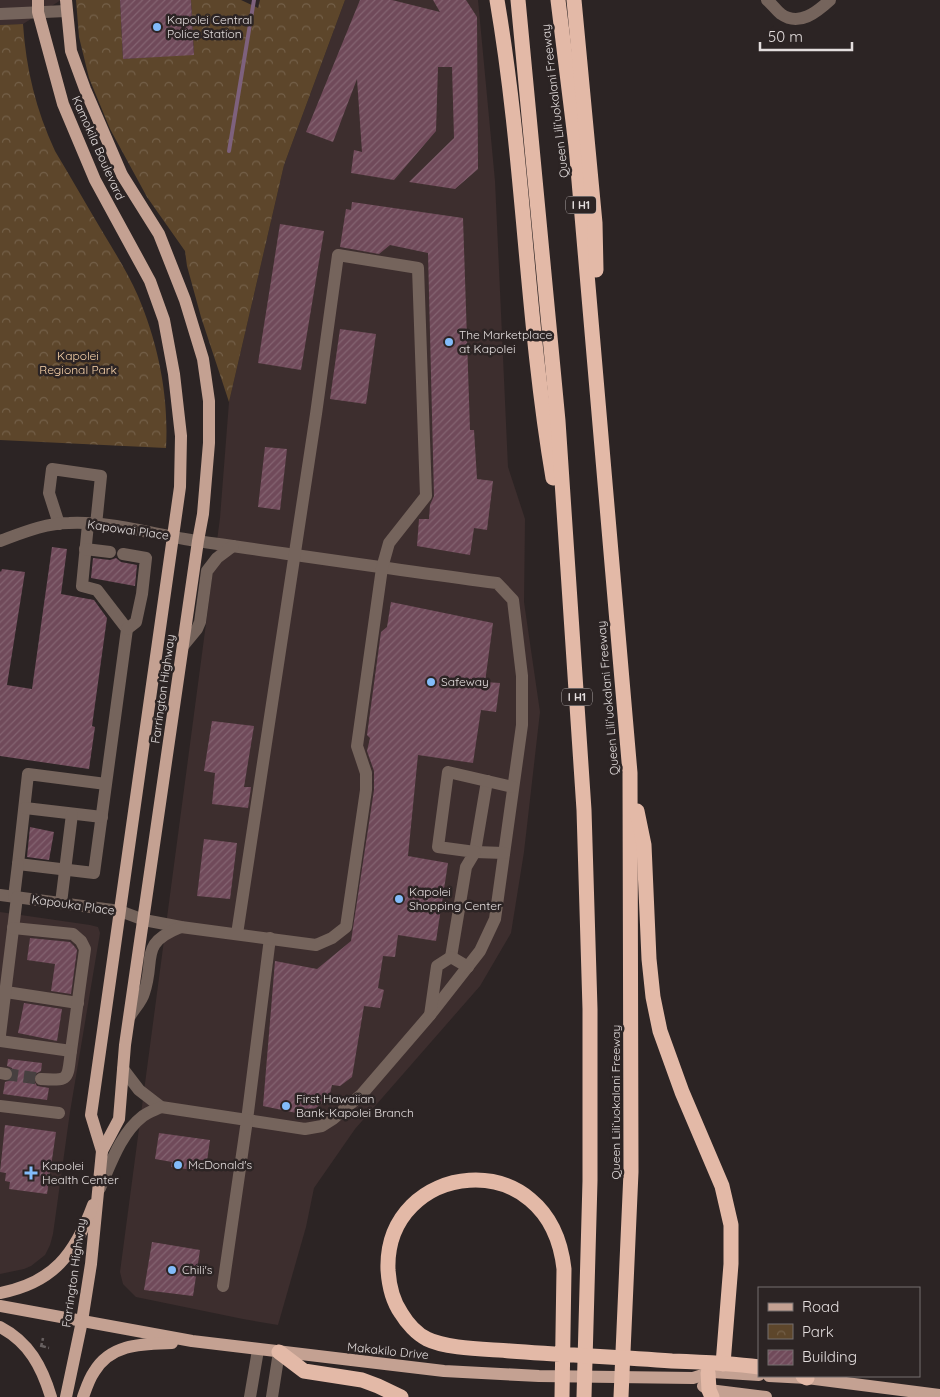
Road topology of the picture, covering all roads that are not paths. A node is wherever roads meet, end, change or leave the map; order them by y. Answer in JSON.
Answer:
{"nodes":[{"id":1,"x":497,"y":0,"type":"edge"},
{"id":2,"x":518,"y":0,"type":"edge"},
{"id":3,"x":558,"y":0,"type":"edge"},
{"id":4,"x":574,"y":0,"type":"edge"},
{"id":5,"x":767,"y":0,"type":"edge"},
{"id":6,"x":830,"y":0,"type":"edge"},
{"id":7,"x":66,"y":5,"type":"edge"},
{"id":8,"x":38,"y":6,"type":"edge"},
{"id":9,"x":0,"y":14,"type":"edge"},
{"id":10,"x":159,"y":234,"type":"joint"},
{"id":11,"x":129,"y":245,"type":"joint"},
{"id":12,"x":598,"y":411,"type":"junction"},
{"id":13,"x":59,"y":524,"type":"junction"},
{"id":14,"x":92,"y":524,"type":"junction"},
{"id":15,"x":172,"y":537,"type":"junction"},
{"id":16,"x":0,"y":541,"type":"edge"},
{"id":17,"x":198,"y":541,"type":"junction"},
{"id":18,"x":233,"y":546,"type":"junction"},
{"id":19,"x":86,"y":549,"type":"junction"},
{"id":20,"x":566,"y":553,"type":"junction"},
{"id":21,"x":294,"y":554,"type":"junction"},
{"id":22,"x":382,"y":568,"type":"junction"},
{"id":23,"x":127,"y":629,"type":"junction"},
{"id":24,"x":183,"y":646,"type":"junction"},
{"id":25,"x":630,"y":773,"type":"junction"},
{"id":26,"x":488,"y":780,"type":"junction"},
{"id":27,"x":106,"y":784,"type":"junction"},
{"id":28,"x":513,"y":787,"type":"junction"},
{"id":29,"x":24,"y":808,"type":"junction"},
{"id":30,"x":72,"y":814,"type":"junction"},
{"id":31,"x":102,"y":817,"type":"junction"},
{"id":32,"x":475,"y":852,"type":"junction"},
{"id":33,"x":504,"y":853,"type":"junction"},
{"id":34,"x":18,"y":864,"type":"junction"},
{"id":35,"x":64,"y":870,"type":"junction"},
{"id":36,"x":0,"y":895,"type":"edge"},
{"id":37,"x":15,"y":897,"type":"junction"},
{"id":38,"x":61,"y":903,"type":"junction"},
{"id":39,"x":120,"y":911,"type":"junction"},
{"id":40,"x":144,"y":920,"type":"junction"},
{"id":41,"x":181,"y":926,"type":"junction"},
{"id":42,"x":13,"y":928,"type":"junction"},
{"id":43,"x":237,"y":934,"type":"junction"},
{"id":44,"x":270,"y":938,"type":"junction"},
{"id":45,"x":451,"y":957,"type":"junction"},
{"id":46,"x":468,"y":967,"type":"junction"},
{"id":47,"x":4,"y":970,"type":"edge"},
{"id":48,"x":6,"y":992,"type":"junction"},
{"id":49,"x":78,"y":1003,"type":"junction"},
{"id":50,"x":430,"y":1015,"type":"junction"},
{"id":51,"x":130,"y":1016,"type":"junction"},
{"id":52,"x":0,"y":1035,"type":"edge"},
{"id":53,"x":0,"y":1041,"type":"edge"},
{"id":54,"x":71,"y":1051,"type":"junction"},
{"id":55,"x":123,"y":1069,"type":"junction"},
{"id":56,"x":41,"y":1079,"type":"tunnel mouth"},
{"id":57,"x":0,"y":1106,"type":"edge"},
{"id":58,"x":161,"y":1107,"type":"junction"},
{"id":59,"x":59,"y":1113,"type":"dead end"},
{"id":60,"x":247,"y":1120,"type":"junction"},
{"id":61,"x":102,"y":1151,"type":"junction"},
{"id":62,"x":98,"y":1193,"type":"junction"},
{"id":63,"x":223,"y":1286,"type":"dead end"},
{"id":64,"x":0,"y":1293,"type":"edge"},
{"id":65,"x":0,"y":1306,"type":"edge"},
{"id":66,"x":82,"y":1321,"type":"junction"},
{"id":67,"x":0,"y":1327,"type":"edge"},
{"id":68,"x":192,"y":1341,"type":"junction"},
{"id":69,"x":258,"y":1350,"type":"junction"},
{"id":70,"x":279,"y":1352,"type":"junction"},
{"id":71,"x":723,"y":1364,"type":"junction"},
{"id":72,"x":758,"y":1367,"type":"edge"},
{"id":73,"x":708,"y":1373,"type":"junction"},
{"id":74,"x":758,"y":1375,"type":"edge"},
{"id":75,"x":805,"y":1377,"type":"edge"},
{"id":76,"x":693,"y":1378,"type":"junction"},
{"id":77,"x":711,"y":1394,"type":"edge"},
{"id":78,"x":940,"y":1395,"type":"edge"},
{"id":79,"x":51,"y":1397,"type":"edge"},
{"id":80,"x":66,"y":1397,"type":"edge"},
{"id":81,"x":82,"y":1397,"type":"edge"},
{"id":82,"x":250,"y":1397,"type":"edge"},
{"id":83,"x":272,"y":1397,"type":"edge"},
{"id":84,"x":401,"y":1397,"type":"edge"},
{"id":85,"x":562,"y":1397,"type":"edge"},
{"id":86,"x":584,"y":1397,"type":"edge"},
{"id":87,"x":621,"y":1397,"type":"edge"},
{"id":88,"x":766,"y":1397,"type":"edge"}],
"edges":[{"from":1,"to":20,"type":"highway"},
{"from":2,"to":20,"type":"highway","name":"Queen Liliʻuokalani Freeway","number":"I H1"},
{"from":3,"to":12,"type":"highway","name":"Queen Liliʻuokalani Freeway","number":"I H1"},
{"from":4,"to":12,"type":"highway"},
{"from":5,"to":6,"type":"street"},
{"from":7,"to":8,"type":"street"},
{"from":7,"to":10,"type":"main road","name":"Kamokila Boulevard"},
{"from":8,"to":9,"type":"street"},
{"from":8,"to":11,"type":"main road","name":"Kamokila Boulevard"},
{"from":10,"to":17,"type":"main road","name":"Farrington Highway"},
{"from":11,"to":15,"type":"main road","name":"Farrington Highway"},
{"from":12,"to":25,"type":"highway","name":"Queen Liliʻuokalani Freeway","number":"I H1"},
{"from":13,"to":14,"type":"street","name":"Kapowai Place"},
{"from":13,"to":14,"type":"street"},
{"from":13,"to":16,"type":"street","name":"Kapowai Place"},
{"from":14,"to":15,"type":"street","name":"Kapowai Place"},
{"from":14,"to":19,"type":"street"},
{"from":15,"to":17,"type":"street","name":"Kapowai Place"},
{"from":15,"to":39,"type":"main road","name":"Farrington Highway"},
{"from":17,"to":18,"type":"street","name":"Kapowai Place"},
{"from":17,"to":24,"type":"main road","name":"Farrington Highway"},
{"from":18,"to":21,"type":"street","name":"Kapowai Place"},
{"from":18,"to":24,"type":"street"},
{"from":19,"to":23,"type":"street"},
{"from":19,"to":23,"type":"street"},
{"from":20,"to":86,"type":"highway","name":"Queen Liliʻuokalani Freeway","number":"I H1"},
{"from":21,"to":22,"type":"street","name":"Kapowai Place"},
{"from":21,"to":22,"type":"street"},
{"from":21,"to":43,"type":"street"},
{"from":22,"to":28,"type":"street","name":"Kapowai Place"},
{"from":22,"to":44,"type":"street","name":"Kapouka Place"},
{"from":23,"to":27,"type":"street"},
{"from":24,"to":40,"type":"main road","name":"Farrington Highway"},
{"from":25,"to":71,"type":"highway"},
{"from":25,"to":87,"type":"highway","name":"Queen Liliʻuokalani Freeway","number":"I H1"},
{"from":26,"to":28,"type":"street"},
{"from":26,"to":32,"type":"street"},
{"from":26,"to":32,"type":"street"},
{"from":27,"to":29,"type":"street"},
{"from":27,"to":31,"type":"street"},
{"from":28,"to":33,"type":"street","name":"Kapowai Place"},
{"from":29,"to":30,"type":"street"},
{"from":29,"to":34,"type":"street"},
{"from":30,"to":31,"type":"street"},
{"from":30,"to":35,"type":"street"},
{"from":31,"to":35,"type":"street"},
{"from":32,"to":33,"type":"street"},
{"from":32,"to":45,"type":"street"},
{"from":33,"to":46,"type":"street","name":"Kapowai Place"},
{"from":34,"to":35,"type":"street"},
{"from":34,"to":37,"type":"street"},
{"from":35,"to":38,"type":"street"},
{"from":36,"to":37,"type":"street","name":"Kapouka Place"},
{"from":37,"to":38,"type":"street","name":"Kapouka Place"},
{"from":37,"to":42,"type":"street"},
{"from":38,"to":39,"type":"street","name":"Kapouka Place"},
{"from":39,"to":40,"type":"street","name":"Kapouka Place"},
{"from":39,"to":61,"type":"main road","name":"Farrington Highway"},
{"from":40,"to":41,"type":"street","name":"Kapouka Place"},
{"from":40,"to":51,"type":"main road","name":"Farrington Highway"},
{"from":41,"to":43,"type":"street","name":"Kapouka Place"},
{"from":41,"to":51,"type":"street"},
{"from":42,"to":47,"type":"street"},
{"from":42,"to":49,"type":"street"},
{"from":43,"to":44,"type":"street","name":"Kapouka Place"},
{"from":44,"to":60,"type":"street"},
{"from":45,"to":46,"type":"street"},
{"from":45,"to":50,"type":"street"},
{"from":46,"to":50,"type":"street","name":"Kapowai Place"},
{"from":47,"to":48,"type":"street"},
{"from":48,"to":49,"type":"street"},
{"from":48,"to":52,"type":"street"},
{"from":49,"to":54,"type":"street"},
{"from":50,"to":60,"type":"street","name":"Kapowai Place"},
{"from":51,"to":55,"type":"main road","name":"Farrington Highway"},
{"from":53,"to":54,"type":"street"},
{"from":54,"to":56,"type":"street"},
{"from":55,"to":58,"type":"street"},
{"from":55,"to":61,"type":"main road","name":"Farrington Highway"},
{"from":57,"to":59,"type":"street"},
{"from":58,"to":60,"type":"street","name":"Kapowai Place"},
{"from":58,"to":62,"type":"street"},
{"from":60,"to":63,"type":"street"},
{"from":61,"to":62,"type":"main road","name":"Farrington Highway"},
{"from":62,"to":64,"type":"main road"},
{"from":62,"to":66,"type":"main road","name":"Farrington Highway"},
{"from":65,"to":66,"type":"main road","name":"Makakilo Drive"},
{"from":66,"to":68,"type":"main road","name":"Makakilo Drive"},
{"from":66,"to":80,"type":"main road","name":"Farrington Highway"},
{"from":67,"to":79,"type":"main road"},
{"from":68,"to":69,"type":"main road","name":"Makakilo Drive"},
{"from":68,"to":81,"type":"main road"},
{"from":69,"to":70,"type":"main road","name":"Makakilo Drive"},
{"from":69,"to":82,"type":"street"},
{"from":70,"to":76,"type":"main road","name":"Makakilo Drive"},
{"from":70,"to":83,"type":"street"},
{"from":70,"to":84,"type":"highway"},
{"from":71,"to":72,"type":"highway"},
{"from":71,"to":85,"type":"highway"},
{"from":73,"to":74,"type":"main road","name":"Makakilo Drive"},
{"from":73,"to":76,"type":"main road","name":"Makakilo Drive"},
{"from":73,"to":77,"type":"highway"},
{"from":75,"to":78,"type":"main road"},
{"from":76,"to":77,"type":"main road"},
{"from":77,"to":88,"type":"main road"}]}
